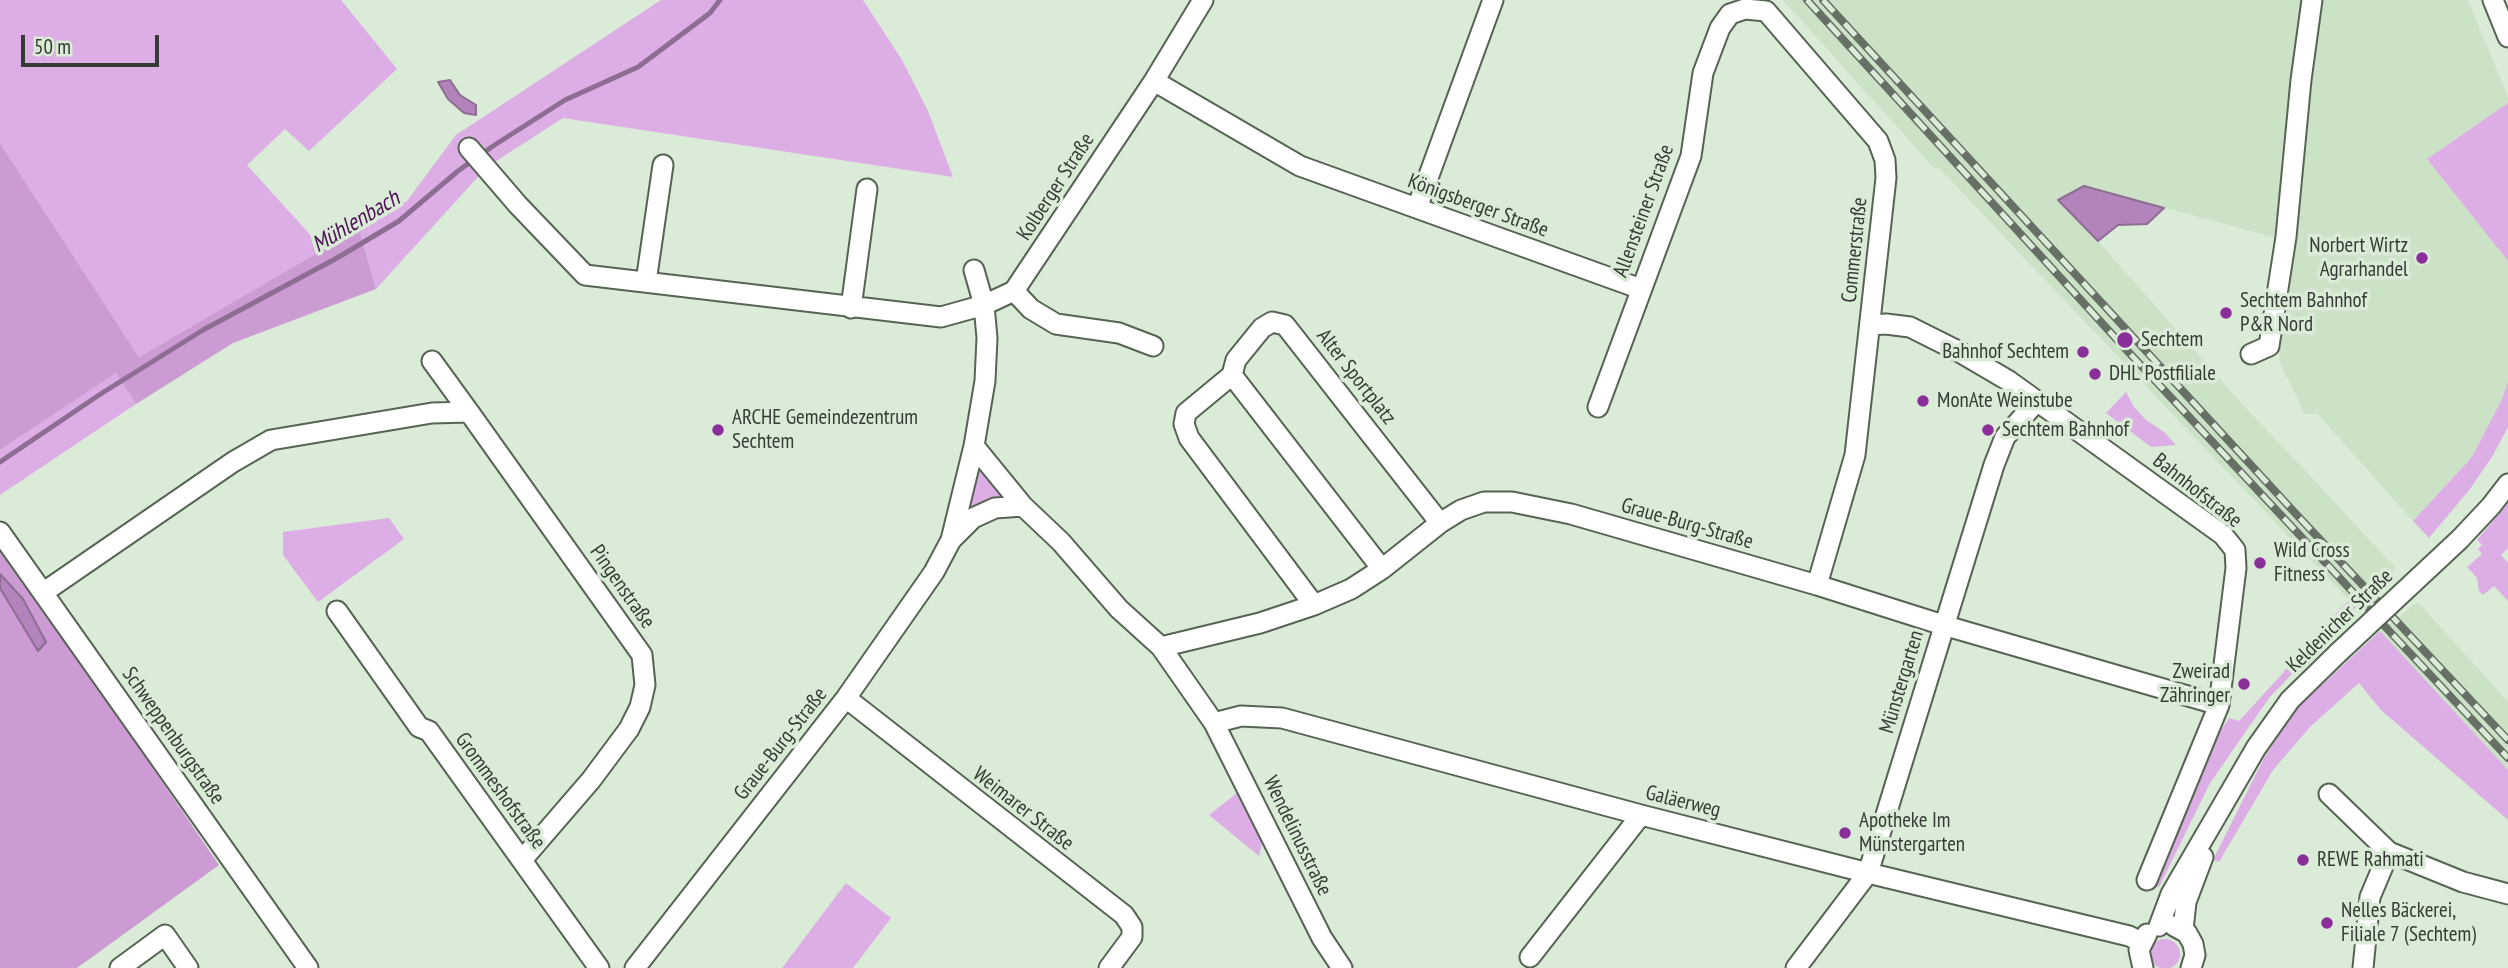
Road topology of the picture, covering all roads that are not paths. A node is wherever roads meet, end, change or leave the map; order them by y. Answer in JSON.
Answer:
{"nodes":[{"id":1,"x":1203,"y":0,"type":"edge"},
{"id":2,"x":1493,"y":0,"type":"edge"},
{"id":3,"x":2312,"y":0,"type":"edge"},
{"id":4,"x":2493,"y":0,"type":"edge"},
{"id":5,"x":1720,"y":28,"type":"joint"},
{"id":6,"x":2508,"y":37,"type":"edge"},
{"id":7,"x":1154,"y":81,"type":"junction"},
{"id":8,"x":469,"y":148,"type":"dead end"},
{"id":9,"x":663,"y":165,"type":"dead end"},
{"id":10,"x":867,"y":189,"type":"dead end"},
{"id":11,"x":1417,"y":208,"type":"junction"},
{"id":12,"x":974,"y":270,"type":"dead end"},
{"id":13,"x":646,"y":282,"type":"junction"},
{"id":14,"x":1641,"y":289,"type":"junction"},
{"id":15,"x":1014,"y":291,"type":"junction"},
{"id":16,"x":984,"y":305,"type":"junction"},
{"id":17,"x":851,"y":307,"type":"junction"},
{"id":18,"x":1870,"y":325,"type":"junction"},
{"id":19,"x":1153,"y":346,"type":"dead end"},
{"id":20,"x":2251,"y":355,"type":"dead end"},
{"id":21,"x":432,"y":361,"type":"dead end"},
{"id":22,"x":1232,"y":376,"type":"junction"},
{"id":23,"x":2037,"y":401,"type":"junction"},
{"id":24,"x":1598,"y":407,"type":"dead end"},
{"id":25,"x":469,"y":412,"type":"junction"},
{"id":26,"x":974,"y":446,"type":"junction"},
{"id":27,"x":2508,"y":484,"type":"edge"},
{"id":28,"x":1023,"y":506,"type":"junction"},
{"id":29,"x":1440,"y":523,"type":"junction"},
{"id":30,"x":0,"y":532,"type":"edge"},
{"id":31,"x":951,"y":540,"type":"junction"},
{"id":32,"x":1381,"y":569,"type":"junction"},
{"id":33,"x":1817,"y":585,"type":"junction"},
{"id":34,"x":44,"y":592,"type":"junction"},
{"id":35,"x":1314,"y":606,"type":"junction"},
{"id":36,"x":338,"y":611,"type":"dead end"},
{"id":37,"x":1943,"y":625,"type":"junction"},
{"id":38,"x":1161,"y":647,"type":"junction"},
{"id":39,"x":846,"y":698,"type":"junction"},
{"id":40,"x":2219,"y":705,"type":"junction"},
{"id":41,"x":1214,"y":723,"type":"junction"},
{"id":42,"x":2329,"y":794,"type":"dead end"},
{"id":43,"x":2222,"y":805,"type":"junction"},
{"id":44,"x":1641,"y":815,"type":"junction"},
{"id":45,"x":2389,"y":852,"type":"junction"},
{"id":46,"x":522,"y":860,"type":"junction"},
{"id":47,"x":1868,"y":873,"type":"junction"},
{"id":48,"x":2147,"y":880,"type":"dead end"},
{"id":49,"x":2508,"y":894,"type":"edge"},
{"id":50,"x":2159,"y":926,"type":"junction"},
{"id":51,"x":2183,"y":930,"type":"junction"},
{"id":52,"x":2141,"y":942,"type":"junction"},
{"id":53,"x":1530,"y":957,"type":"dead end"},
{"id":54,"x":2199,"y":966,"type":"edge"},
{"id":55,"x":2141,"y":967,"type":"edge"},
{"id":56,"x":120,"y":968,"type":"edge"},
{"id":57,"x":188,"y":968,"type":"edge"},
{"id":58,"x":308,"y":968,"type":"edge"},
{"id":59,"x":599,"y":968,"type":"edge"},
{"id":60,"x":635,"y":968,"type":"edge"},
{"id":61,"x":1109,"y":968,"type":"edge"},
{"id":62,"x":1342,"y":968,"type":"edge"},
{"id":63,"x":1796,"y":968,"type":"edge"},
{"id":64,"x":2363,"y":968,"type":"edge"}],
"edges":[{"from":1,"to":7,"type":"street","name":"Kolberger Straße"},
{"from":2,"to":11,"type":"street"},
{"from":3,"to":20,"type":"street"},
{"from":4,"to":6,"type":"street"},
{"from":5,"to":14,"type":"street","name":"Allensteiner Straße"},
{"from":5,"to":18,"type":"street","name":"Commerstraße"},
{"from":7,"to":11,"type":"street","name":"Königsberger Straße"},
{"from":7,"to":15,"type":"street","name":"Kolberger Straße"},
{"from":8,"to":13,"type":"street"},
{"from":9,"to":13,"type":"street"},
{"from":10,"to":17,"type":"street"},
{"from":11,"to":14,"type":"street","name":"Königsberger Straße"},
{"from":12,"to":16,"type":"street","name":"Graue-Burg-Straße"},
{"from":13,"to":17,"type":"street"},
{"from":14,"to":24,"type":"street","name":"Allensteiner Straße"},
{"from":15,"to":16,"type":"street"},
{"from":15,"to":19,"type":"street"},
{"from":16,"to":17,"type":"street"},
{"from":16,"to":26,"type":"street","name":"Graue-Burg-Straße"},
{"from":18,"to":23,"type":"street","name":"Bahnhofstraße"},
{"from":18,"to":33,"type":"street","name":"Commerstraße"},
{"from":21,"to":25,"type":"street","name":"Pingenstraße"},
{"from":22,"to":29,"type":"street","name":"Alter Sportplatz"},
{"from":22,"to":32,"type":"street"},
{"from":22,"to":35,"type":"street","name":"Alter Sportplatz"},
{"from":23,"to":37,"type":"street","name":"Münstergarten"},
{"from":23,"to":40,"type":"street","name":"Bahnhofstraße"},
{"from":25,"to":34,"type":"street"},
{"from":25,"to":46,"type":"street","name":"Pingenstraße"},
{"from":26,"to":28,"type":"street"},
{"from":26,"to":31,"type":"street","name":"Graue-Burg-Straße"},
{"from":27,"to":43,"type":"street","name":"Keldenicher Straße","bridge":true},
{"from":28,"to":31,"type":"street","name":"Graue-Burg-Straße"},
{"from":28,"to":38,"type":"street"},
{"from":29,"to":32,"type":"street","name":"Graue-Burg-Straße"},
{"from":29,"to":33,"type":"street","name":"Graue-Burg-Straße"},
{"from":30,"to":34,"type":"street","name":"Schweppenburgstraße"},
{"from":31,"to":39,"type":"street","name":"Graue-Burg-Straße"},
{"from":32,"to":35,"type":"street","name":"Graue-Burg-Straße"},
{"from":33,"to":37,"type":"street","name":"Graue-Burg-Straße"},
{"from":34,"to":58,"type":"street","name":"Schweppenburgstraße"},
{"from":35,"to":38,"type":"street","name":"Graue-Burg-Straße"},
{"from":36,"to":46,"type":"street","name":"Grommeshofstraße"},
{"from":37,"to":40,"type":"street","name":"Graue-Burg-Straße"},
{"from":37,"to":47,"type":"street","name":"Münstergarten"},
{"from":38,"to":41,"type":"street"},
{"from":39,"to":60,"type":"street","name":"Graue-Burg-Straße"},
{"from":39,"to":61,"type":"street","name":"Weimarer Straße"},
{"from":40,"to":48,"type":"street","name":"Bahnhofstraße"},
{"from":41,"to":44,"type":"street","name":"Galäerweg"},
{"from":41,"to":62,"type":"street","name":"Wendelinusstraße"},
{"from":42,"to":45,"type":"street"},
{"from":43,"to":50,"type":"street","name":"Keldenicher Straße"},
{"from":43,"to":51,"type":"street","name":"Keldenicher Straße"},
{"from":44,"to":47,"type":"street","name":"Galäerweg"},
{"from":44,"to":53,"type":"street"},
{"from":45,"to":49,"type":"street"},
{"from":45,"to":64,"type":"street"},
{"from":46,"to":59,"type":"street","name":"Grommeshofstraße"},
{"from":47,"to":52,"type":"street","name":"Galäerweg"},
{"from":47,"to":63,"type":"street","name":"Münstergarten"},
{"from":50,"to":51,"type":"street"},
{"from":50,"to":52,"type":"street"},
{"from":51,"to":54,"type":"street"},
{"from":52,"to":55,"type":"street"},
{"from":56,"to":57,"type":"street"}]}
